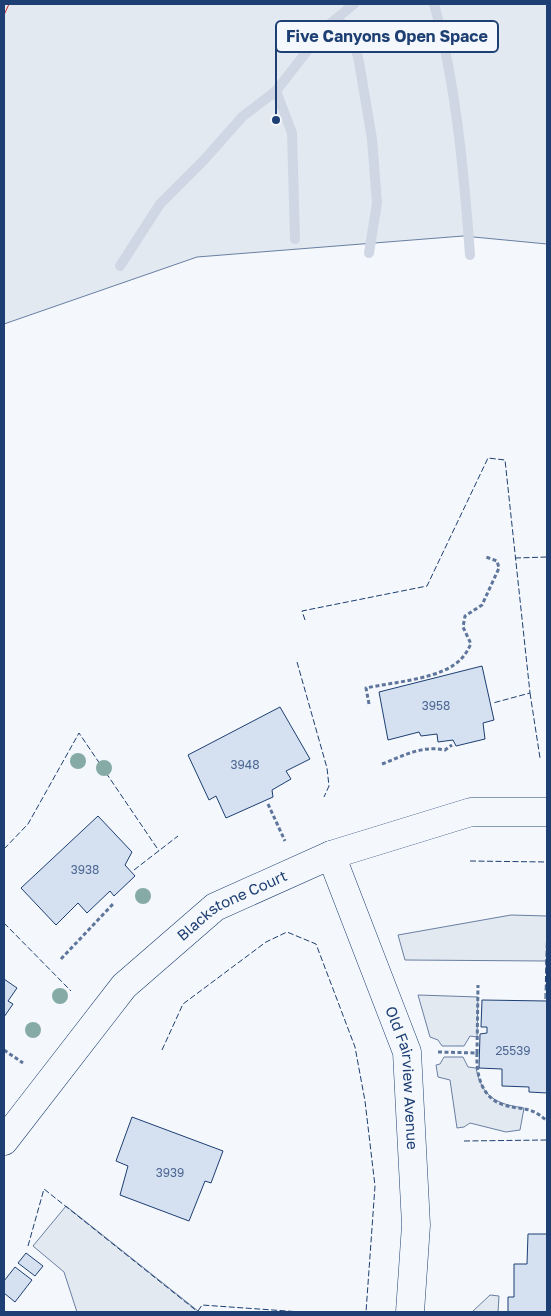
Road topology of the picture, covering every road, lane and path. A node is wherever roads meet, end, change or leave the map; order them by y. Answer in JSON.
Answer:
{"nodes":[{"id":1,"x":486,"y":557,"type":"dead end"},
{"id":2,"x":369,"y":704,"type":"dead end"},
{"id":3,"x":452,"y":745,"type":"dead end"},
{"id":4,"x":382,"y":764,"type":"dead end"},
{"id":5,"x":268,"y":804,"type":"dead end"},
{"id":6,"x":547,"y":812,"type":"edge"},
{"id":7,"x":285,"y":841,"type":"dead end"},
{"id":8,"x":331,"y":855,"type":"junction"},
{"id":9,"x":113,"y":904,"type":"dead end"},
{"id":10,"x":61,"y":959,"type":"dead end"},
{"id":11,"x":478,"y":985,"type":"dead end"},
{"id":12,"x":4,"y":1050,"type":"edge"},
{"id":13,"x":430,"y":1052,"type":"dead end"},
{"id":14,"x":477,"y":1053,"type":"junction"},
{"id":15,"x":23,"y":1062,"type":"dead end"},
{"id":16,"x":547,"y":1121,"type":"edge"},
{"id":17,"x":4,"y":1141,"type":"edge"},
{"id":18,"x":410,"y":1312,"type":"edge"}],
"edges":[{"from":1,"to":2,"type":"path"},
{"from":3,"to":4,"type":"path"},
{"from":5,"to":7,"type":"path"},
{"from":6,"to":8,"type":"street","name":"Blackstone Court"},
{"from":8,"to":17,"type":"street","name":"Blackstone Court"},
{"from":8,"to":18,"type":"street","name":"Old Fairview Avenue"},
{"from":9,"to":10,"type":"path"},
{"from":11,"to":14,"type":"path"},
{"from":12,"to":15,"type":"path"},
{"from":13,"to":14,"type":"path"},
{"from":14,"to":16,"type":"path"}]}
